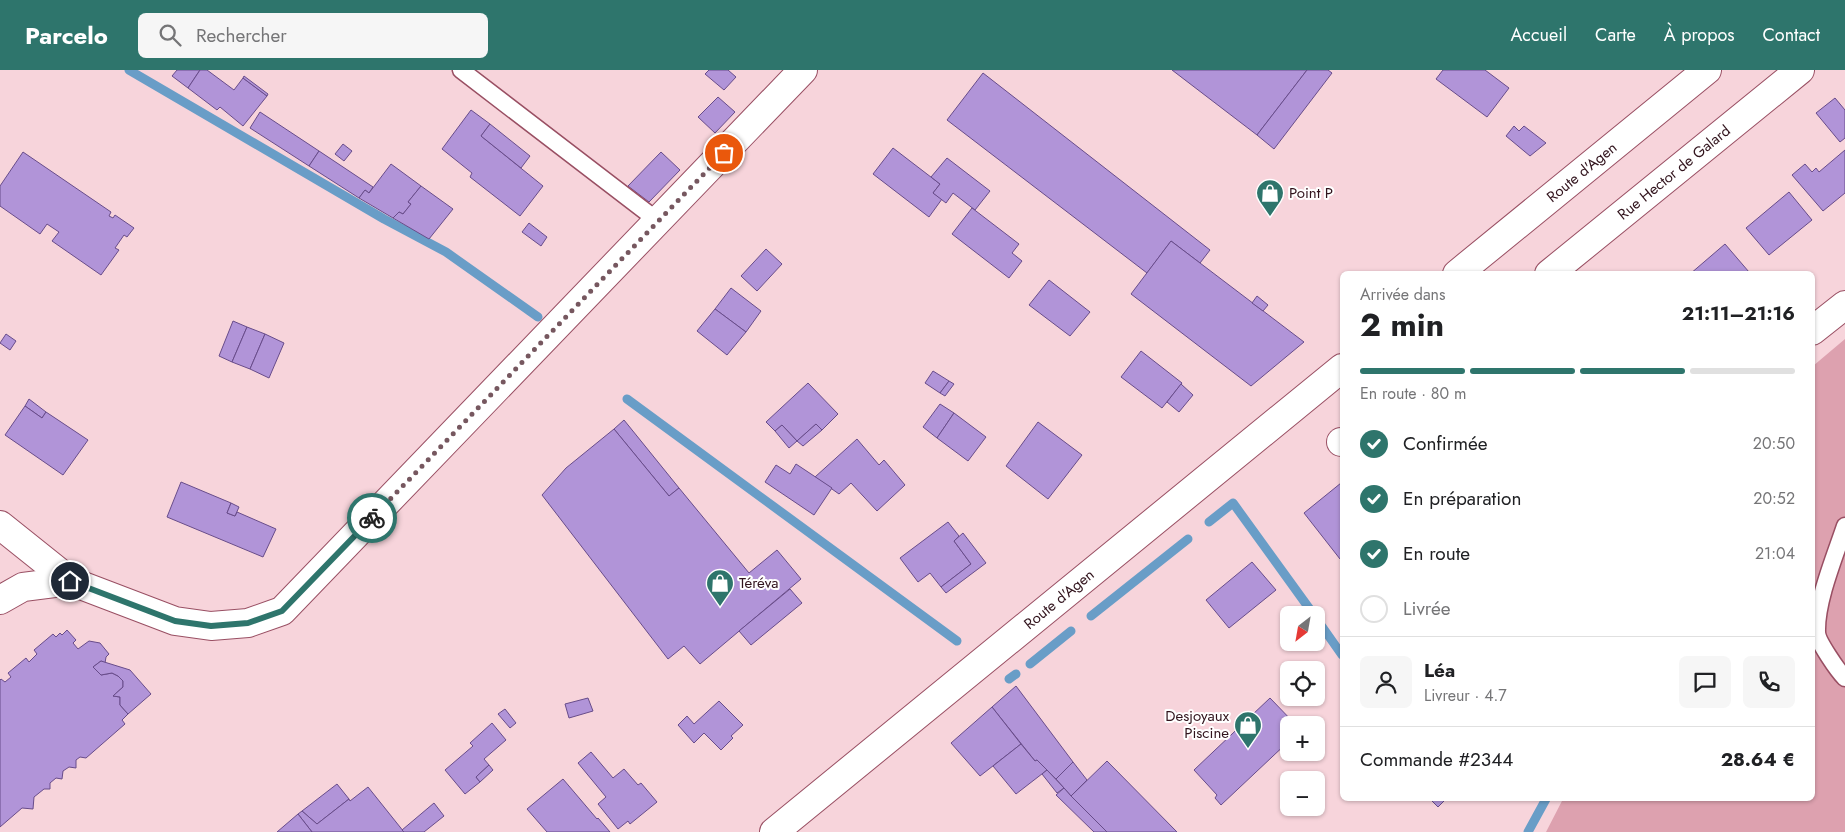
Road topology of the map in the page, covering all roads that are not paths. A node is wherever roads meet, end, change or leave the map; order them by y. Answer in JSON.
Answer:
{"nodes":[{"id":1,"x":462,"y":70,"type":"edge"},
{"id":2,"x":803,"y":70,"type":"edge"},
{"id":3,"x":1707,"y":70,"type":"edge"},
{"id":4,"x":1800,"y":70,"type":"edge"},
{"id":5,"x":658,"y":221,"type":"junction"},
{"id":6,"x":1462,"y":271,"type":"edge"},
{"id":7,"x":1553,"y":271,"type":"edge"},
{"id":8,"x":1845,"y":305,"type":"edge"},
{"id":9,"x":1815,"y":329,"type":"edge"},
{"id":10,"x":1340,"y":370,"type":"edge"},
{"id":11,"x":0,"y":525,"type":"edge"},
{"id":12,"x":1845,"y":526,"type":"edge"},
{"id":13,"x":70,"y":581,"type":"junction"},
{"id":14,"x":0,"y":600,"type":"edge"},
{"id":15,"x":1845,"y":678,"type":"edge"},
{"id":16,"x":774,"y":832,"type":"edge"}],
"edges":[{"from":1,"to":5,"type":"lane"},
{"from":2,"to":5,"type":"street"},
{"from":3,"to":6,"type":"street","name":"Route d'Agen"},
{"from":4,"to":7,"type":"street","name":"Rue Hector de Galard"},
{"from":5,"to":13,"type":"street"},
{"from":8,"to":9,"type":"street"},
{"from":10,"to":16,"type":"street","name":"Route d'Agen"},
{"from":11,"to":13,"type":"street"},
{"from":12,"to":15,"type":"lane"},
{"from":13,"to":14,"type":"street"}]}
